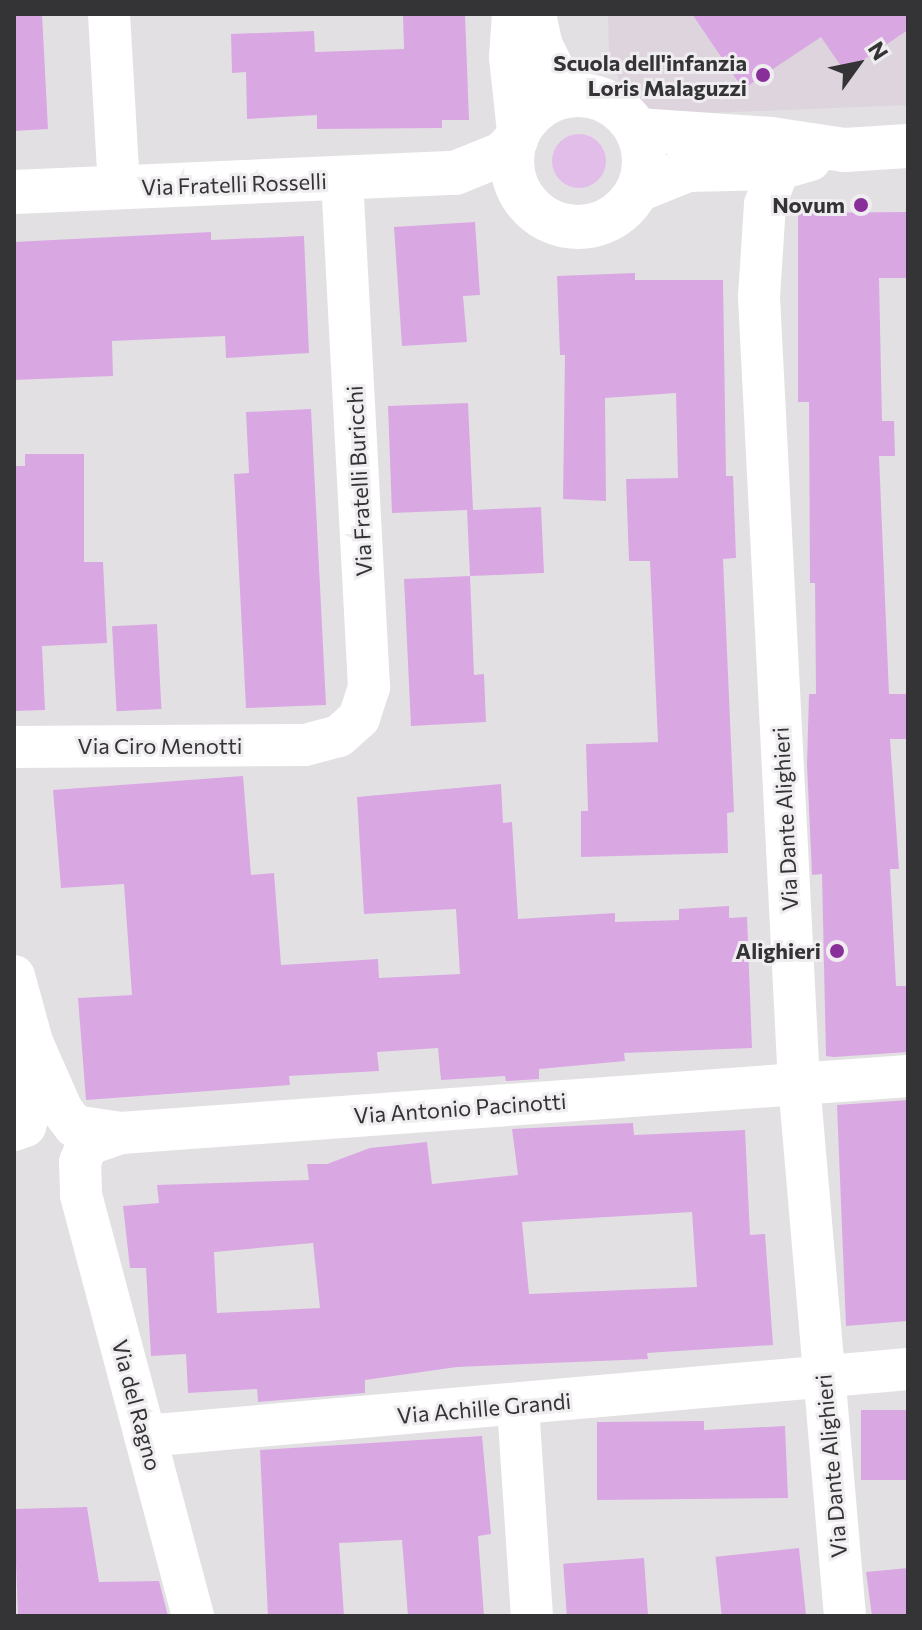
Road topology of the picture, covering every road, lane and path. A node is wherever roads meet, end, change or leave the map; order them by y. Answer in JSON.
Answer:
{"nodes":[{"id":1,"x":109,"y":14,"type":"edge"},
{"id":2,"x":514,"y":14,"type":"edge"},
{"id":3,"x":534,"y":14,"type":"edge"},
{"id":4,"x":566,"y":96,"type":"junction"},
{"id":5,"x":637,"y":130,"type":"junction"},
{"id":6,"x":517,"y":136,"type":"junction"},
{"id":7,"x":908,"y":146,"type":"edge"},
{"id":8,"x":844,"y":150,"type":"junction"},
{"id":9,"x":779,"y":168,"type":"junction"},
{"id":10,"x":455,"y":173,"type":"junction"},
{"id":11,"x":342,"y":179,"type":"junction"},
{"id":12,"x":119,"y":188,"type":"junction"},
{"id":13,"x":638,"y":190,"type":"junction"},
{"id":14,"x":14,"y":192,"type":"edge"},
{"id":15,"x":528,"y":203,"type":"junction"},
{"id":16,"x":305,"y":745,"type":"joint"},
{"id":17,"x":14,"y":747,"type":"edge"},
{"id":18,"x":14,"y":976,"type":"edge"},
{"id":19,"x":32,"y":1042,"type":"junction"},
{"id":20,"x":908,"y":1076,"type":"edge"},
{"id":21,"x":799,"y":1083,"type":"junction"},
{"id":22,"x":14,"y":1130,"type":"edge"},
{"id":23,"x":121,"y":1133,"type":"junction"},
{"id":24,"x":14,"y":1140,"type":"edge"},
{"id":25,"x":81,"y":1195,"type":"junction"},
{"id":26,"x":908,"y":1369,"type":"edge"},
{"id":27,"x":822,"y":1376,"type":"junction"},
{"id":28,"x":518,"y":1406,"type":"junction"},
{"id":29,"x":145,"y":1436,"type":"junction"},
{"id":30,"x":193,"y":1616,"type":"edge"},
{"id":31,"x":532,"y":1616,"type":"edge"},
{"id":32,"x":845,"y":1616,"type":"edge"}],
"edges":[{"from":1,"to":12,"type":"street"},
{"from":2,"to":6,"type":"street"},
{"from":3,"to":4,"type":"street"},
{"from":4,"to":5,"type":"street"},
{"from":4,"to":6,"type":"street"},
{"from":5,"to":8,"type":"street"},
{"from":5,"to":13,"type":"street"},
{"from":6,"to":10,"type":"street","name":"Via Fratelli Rosselli"},
{"from":6,"to":15,"type":"street"},
{"from":7,"to":8,"type":"street"},
{"from":8,"to":9,"type":"street"},
{"from":9,"to":13,"type":"street"},
{"from":9,"to":21,"type":"street","name":"Via Dante Alighieri"},
{"from":10,"to":11,"type":"street","name":"Via Fratelli Rosselli"},
{"from":10,"to":15,"type":"street","name":"Via Fratelli Rosselli"},
{"from":11,"to":12,"type":"street","name":"Via Fratelli Rosselli"},
{"from":11,"to":16,"type":"street","name":"Via Fratelli Buricchi"},
{"from":12,"to":14,"type":"street","name":"Via Fratelli Rosselli"},
{"from":13,"to":15,"type":"street"},
{"from":16,"to":17,"type":"street","name":"Via Ciro Menotti"},
{"from":18,"to":19,"type":"street"},
{"from":19,"to":22,"type":"street"},
{"from":19,"to":23,"type":"street"},
{"from":20,"to":21,"type":"street","name":"Via Antonio Pacinotti"},
{"from":21,"to":23,"type":"street","name":"Via Antonio Pacinotti"},
{"from":21,"to":27,"type":"street","name":"Via Dante Alighieri"},
{"from":23,"to":25,"type":"street"},
{"from":24,"to":25,"type":"street"},
{"from":25,"to":29,"type":"street","name":"Via del Ragno"},
{"from":26,"to":27,"type":"street","name":"Via Achille Grandi"},
{"from":27,"to":28,"type":"street","name":"Via Achille Grandi"},
{"from":27,"to":32,"type":"street","name":"Via Dante Alighieri"},
{"from":28,"to":29,"type":"street","name":"Via Achille Grandi"},
{"from":28,"to":31,"type":"street"},
{"from":29,"to":30,"type":"street","name":"Via del Ragno"}]}
